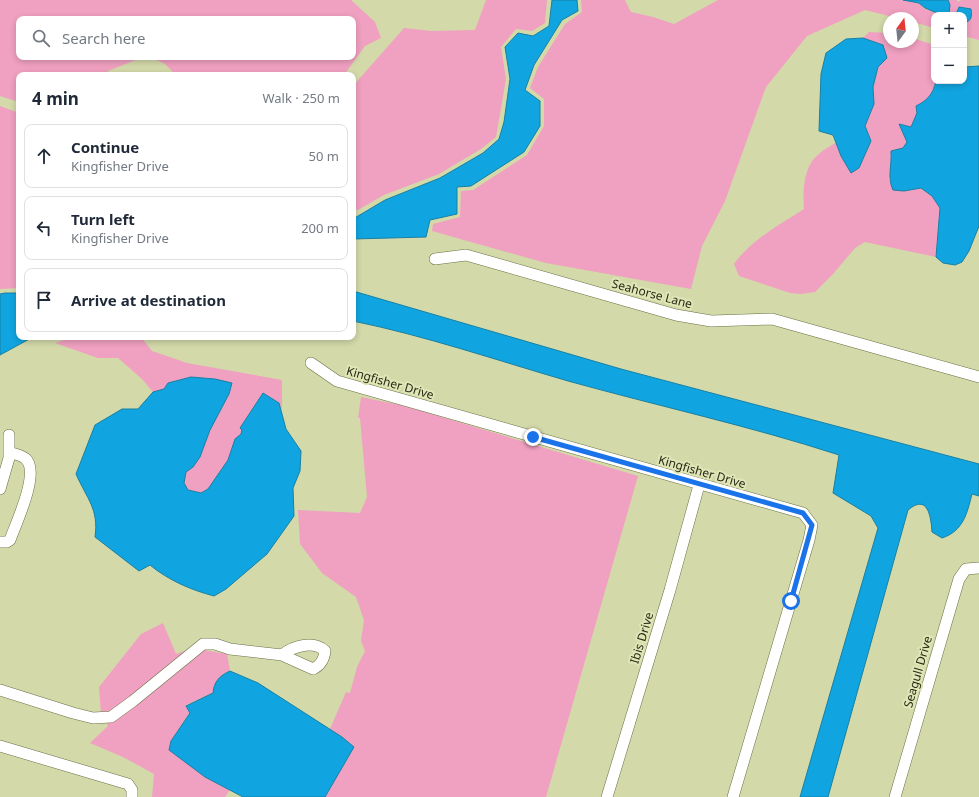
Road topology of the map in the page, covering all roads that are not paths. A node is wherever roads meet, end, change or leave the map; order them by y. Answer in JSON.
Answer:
{"nodes":[{"id":1,"x":435,"y":259,"type":"dead end"},
{"id":2,"x":311,"y":363,"type":"dead end"},
{"id":3,"x":979,"y":377,"type":"edge"},
{"id":4,"x":9,"y":435,"type":"dead end"},
{"id":5,"x":9,"y":452,"type":"junction"},
{"id":6,"x":699,"y":485,"type":"junction"},
{"id":7,"x":0,"y":489,"type":"edge"},
{"id":8,"x":0,"y":542,"type":"edge"},
{"id":9,"x":979,"y":568,"type":"edge"},
{"id":10,"x":282,"y":655,"type":"dead end"},
{"id":11,"x":0,"y":690,"type":"edge"},
{"id":12,"x":0,"y":746,"type":"edge"},
{"id":13,"x":132,"y":797,"type":"edge"},
{"id":14,"x":607,"y":797,"type":"edge"},
{"id":15,"x":733,"y":797,"type":"edge"},
{"id":16,"x":895,"y":797,"type":"edge"}],
"edges":[{"from":1,"to":3,"type":"street","name":"Seahorse Lane"},
{"from":2,"to":6,"type":"street","name":"Kingfisher Drive"},
{"from":4,"to":5,"type":"street"},
{"from":5,"to":7,"type":"street"},
{"from":5,"to":8,"type":"street"},
{"from":6,"to":14,"type":"street","name":"Ibis Drive"},
{"from":6,"to":15,"type":"street","name":"Kingfisher Drive"},
{"from":9,"to":16,"type":"street","name":"Seagull Drive"},
{"from":10,"to":11,"type":"street"},
{"from":12,"to":13,"type":"street"}]}
